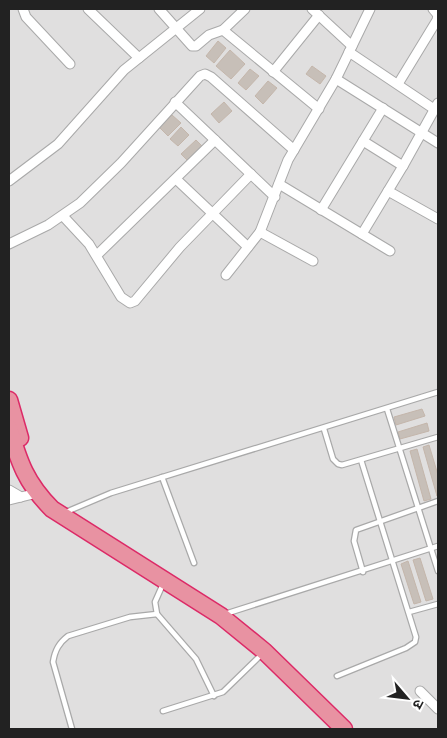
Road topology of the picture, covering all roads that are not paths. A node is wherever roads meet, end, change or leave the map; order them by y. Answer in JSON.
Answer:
{"nodes":[{"id":1,"x":23,"y":9,"type":"edge"},
{"id":2,"x":88,"y":9,"type":"edge"},
{"id":3,"x":159,"y":9,"type":"edge"},
{"id":4,"x":200,"y":9,"type":"edge"},
{"id":5,"x":245,"y":9,"type":"edge"},
{"id":6,"x":370,"y":9,"type":"edge"},
{"id":7,"x":433,"y":9,"type":"edge"},
{"id":8,"x":316,"y":12,"type":"edge"},
{"id":9,"x":176,"y":28,"type":"junction"},
{"id":10,"x":223,"y":30,"type":"junction"},
{"id":11,"x":350,"y":49,"type":"junction"},
{"id":12,"x":139,"y":58,"type":"junction"},
{"id":13,"x":70,"y":64,"type":"dead end"},
{"id":14,"x":273,"y":72,"type":"junction"},
{"id":15,"x":336,"y":79,"type":"junction"},
{"id":16,"x":398,"y":84,"type":"junction"},
{"id":17,"x":175,"y":102,"type":"junction"},
{"id":18,"x":436,"y":106,"type":"edge"},
{"id":19,"x":383,"y":108,"type":"junction"},
{"id":20,"x":319,"y":109,"type":"junction"},
{"id":21,"x":421,"y":132,"type":"junction"},
{"id":22,"x":215,"y":140,"type":"junction"},
{"id":23,"x":363,"y":141,"type":"junction"},
{"id":24,"x":438,"y":143,"type":"edge"},
{"id":25,"x":294,"y":150,"type":"junction"},
{"id":26,"x":403,"y":166,"type":"junction"},
{"id":27,"x":251,"y":174,"type":"junction"},
{"id":28,"x":176,"y":179,"type":"junction"},
{"id":29,"x":9,"y":181,"type":"edge"},
{"id":30,"x":279,"y":184,"type":"junction"},
{"id":31,"x":388,"y":191,"type":"junction"},
{"id":32,"x":275,"y":197,"type":"junction"},
{"id":33,"x":321,"y":210,"type":"junction"},
{"id":34,"x":212,"y":213,"type":"junction"},
{"id":35,"x":63,"y":216,"type":"junction"},
{"id":36,"x":438,"y":220,"type":"edge"},
{"id":37,"x":260,"y":232,"type":"junction"},
{"id":38,"x":362,"y":234,"type":"junction"},
{"id":39,"x":9,"y":244,"type":"edge"},
{"id":40,"x":248,"y":247,"type":"junction"},
{"id":41,"x":390,"y":251,"type":"dead end"},
{"id":42,"x":97,"y":255,"type":"junction"},
{"id":43,"x":313,"y":261,"type":"dead end"},
{"id":44,"x":226,"y":275,"type":"dead end"},
{"id":45,"x":438,"y":392,"type":"edge"},
{"id":46,"x":9,"y":400,"type":"edge"},
{"id":47,"x":387,"y":409,"type":"junction"},
{"id":48,"x":9,"y":428,"type":"edge"},
{"id":49,"x":324,"y":429,"type":"junction"},
{"id":50,"x":438,"y":436,"type":"edge"},
{"id":51,"x":400,"y":448,"type":"junction"},
{"id":52,"x":361,"y":460,"type":"junction"},
{"id":53,"x":162,"y":477,"type":"junction"},
{"id":54,"x":34,"y":488,"type":"junction"},
{"id":55,"x":9,"y":490,"type":"edge"},
{"id":56,"x":21,"y":497,"type":"junction"},
{"id":57,"x":9,"y":500,"type":"edge"},
{"id":58,"x":438,"y":501,"type":"edge"},
{"id":59,"x":419,"y":509,"type":"junction"},
{"id":60,"x":61,"y":515,"type":"junction"},
{"id":61,"x":380,"y":521,"type":"junction"},
{"id":62,"x":438,"y":546,"type":"edge"},
{"id":63,"x":431,"y":548,"type":"junction"},
{"id":64,"x":393,"y":562,"type":"junction"},
{"id":65,"x":194,"y":563,"type":"dead end"},
{"id":66,"x":438,"y":571,"type":"edge"},
{"id":67,"x":363,"y":572,"type":"junction"},
{"id":68,"x":165,"y":580,"type":"junction"},
{"id":69,"x":438,"y":604,"type":"edge"},
{"id":70,"x":409,"y":612,"type":"junction"},
{"id":71,"x":157,"y":614,"type":"junction"},
{"id":72,"x":221,"y":616,"type":"junction"},
{"id":73,"x":264,"y":651,"type":"junction"},
{"id":74,"x":337,"y":676,"type":"dead end"},
{"id":75,"x":420,"y":691,"type":"dead end"},
{"id":76,"x":214,"y":696,"type":"junction"},
{"id":77,"x":438,"y":709,"type":"edge"},
{"id":78,"x":163,"y":711,"type":"dead end"},
{"id":79,"x":72,"y":729,"type":"edge"},
{"id":80,"x":344,"y":729,"type":"edge"}],
"edges":[{"from":1,"to":13,"type":"street"},
{"from":2,"to":12,"type":"street"},
{"from":3,"to":9,"type":"street"},
{"from":4,"to":9,"type":"street"},
{"from":5,"to":10,"type":"street"},
{"from":6,"to":11,"type":"street"},
{"from":7,"to":16,"type":"street"},
{"from":8,"to":11,"type":"street"},
{"from":8,"to":14,"type":"street"},
{"from":9,"to":10,"type":"street"},
{"from":9,"to":12,"type":"street"},
{"from":10,"to":14,"type":"street"},
{"from":11,"to":15,"type":"street"},
{"from":11,"to":16,"type":"street"},
{"from":12,"to":29,"type":"street"},
{"from":14,"to":20,"type":"street"},
{"from":15,"to":19,"type":"street"},
{"from":15,"to":20,"type":"street"},
{"from":16,"to":18,"type":"street"},
{"from":17,"to":22,"type":"street"},
{"from":17,"to":25,"type":"street"},
{"from":17,"to":35,"type":"street"},
{"from":18,"to":21,"type":"street"},
{"from":19,"to":21,"type":"street"},
{"from":19,"to":23,"type":"street"},
{"from":20,"to":25,"type":"street"},
{"from":21,"to":24,"type":"street"},
{"from":21,"to":26,"type":"street"},
{"from":22,"to":27,"type":"street"},
{"from":22,"to":28,"type":"street"},
{"from":23,"to":26,"type":"street"},
{"from":23,"to":33,"type":"street"},
{"from":25,"to":30,"type":"street"},
{"from":26,"to":31,"type":"street"},
{"from":27,"to":32,"type":"street"},
{"from":27,"to":34,"type":"street"},
{"from":28,"to":34,"type":"street"},
{"from":28,"to":42,"type":"street"},
{"from":30,"to":32,"type":"street"},
{"from":30,"to":33,"type":"street"},
{"from":31,"to":36,"type":"street"},
{"from":31,"to":38,"type":"street"},
{"from":32,"to":37,"type":"street"},
{"from":33,"to":38,"type":"street"},
{"from":34,"to":40,"type":"street"},
{"from":34,"to":42,"type":"street"},
{"from":35,"to":39,"type":"street"},
{"from":35,"to":42,"type":"street"},
{"from":37,"to":40,"type":"street"},
{"from":37,"to":43,"type":"street"},
{"from":38,"to":41,"type":"street"},
{"from":40,"to":44,"type":"street"},
{"from":45,"to":47,"type":"lane"},
{"from":46,"to":54,"type":"highway"},
{"from":47,"to":49,"type":"lane"},
{"from":47,"to":51,"type":"lane"},
{"from":48,"to":54,"type":"highway"},
{"from":49,"to":52,"type":"lane"},
{"from":49,"to":53,"type":"lane"},
{"from":50,"to":51,"type":"lane"},
{"from":51,"to":52,"type":"lane"},
{"from":51,"to":59,"type":"lane"},
{"from":52,"to":61,"type":"lane"},
{"from":53,"to":60,"type":"lane"},
{"from":53,"to":65,"type":"lane"},
{"from":54,"to":56,"type":"street"},
{"from":54,"to":60,"type":"highway"},
{"from":55,"to":56,"type":"street"},
{"from":56,"to":57,"type":"street"},
{"from":58,"to":59,"type":"lane"},
{"from":59,"to":61,"type":"lane"},
{"from":59,"to":63,"type":"lane"},
{"from":60,"to":68,"type":"highway"},
{"from":61,"to":64,"type":"lane"},
{"from":61,"to":67,"type":"lane"},
{"from":62,"to":63,"type":"lane"},
{"from":63,"to":64,"type":"lane"},
{"from":63,"to":66,"type":"lane"},
{"from":64,"to":67,"type":"lane"},
{"from":64,"to":70,"type":"lane"},
{"from":67,"to":72,"type":"lane"},
{"from":68,"to":71,"type":"lane"},
{"from":68,"to":72,"type":"highway"},
{"from":69,"to":70,"type":"lane"},
{"from":70,"to":74,"type":"lane"},
{"from":71,"to":76,"type":"lane"},
{"from":71,"to":79,"type":"lane"},
{"from":72,"to":73,"type":"highway"},
{"from":73,"to":76,"type":"lane"},
{"from":73,"to":80,"type":"highway"},
{"from":75,"to":77,"type":"street"},
{"from":76,"to":78,"type":"lane"}]}
